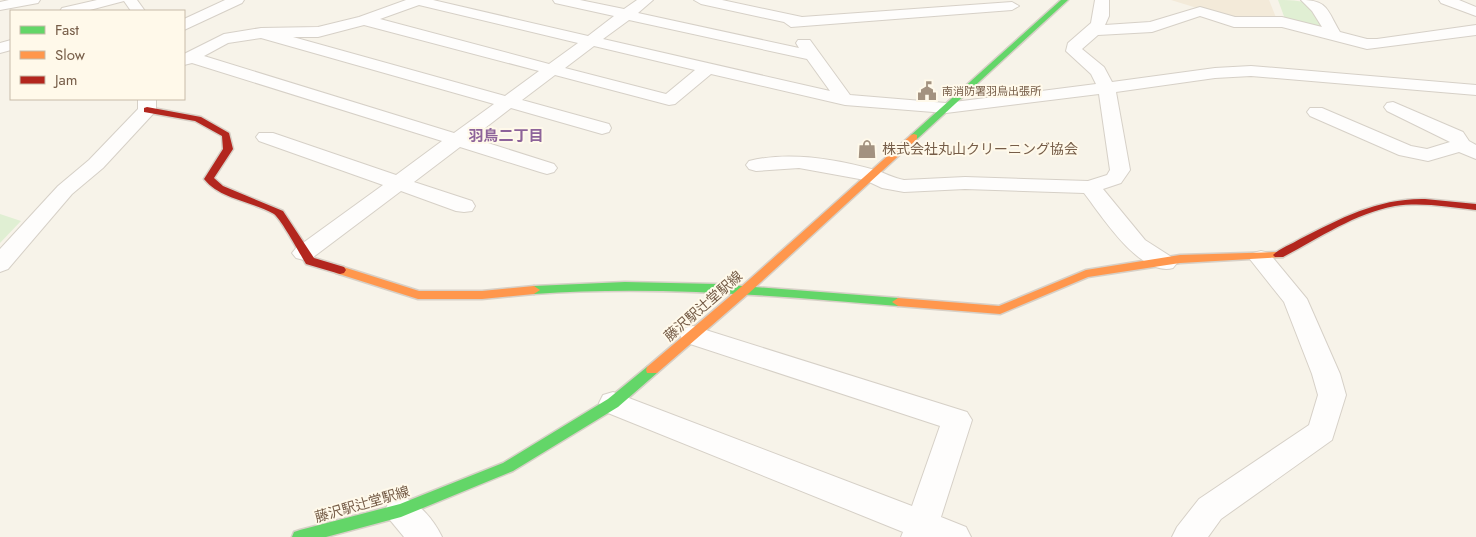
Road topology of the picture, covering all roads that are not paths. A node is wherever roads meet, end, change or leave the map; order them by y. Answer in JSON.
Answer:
{"nodes":[{"id":1,"x":117,"y":0,"type":"edge"},
{"id":2,"x":237,"y":0,"type":"edge"},
{"id":3,"x":560,"y":0,"type":"edge"},
{"id":4,"x":646,"y":0,"type":"edge"},
{"id":5,"x":701,"y":0,"type":"edge"},
{"id":6,"x":778,"y":0,"type":"edge"},
{"id":7,"x":836,"y":0,"type":"edge"},
{"id":8,"x":1064,"y":0,"type":"edge"},
{"id":9,"x":1102,"y":0,"type":"edge"},
{"id":10,"x":1308,"y":0,"type":"edge"},
{"id":11,"x":1446,"y":0,"type":"edge"},
{"id":12,"x":418,"y":1,"type":"edge"},
{"id":13,"x":0,"y":6,"type":"edge"},
{"id":14,"x":1012,"y":6,"type":"dead end"},
{"id":15,"x":33,"y":7,"type":"edge"},
{"id":16,"x":72,"y":10,"type":"edge"},
{"id":17,"x":1476,"y":12,"type":"edge"},
{"id":18,"x":763,"y":13,"type":"junction"},
{"id":19,"x":626,"y":14,"type":"junction"},
{"id":20,"x":833,"y":19,"type":"junction"},
{"id":21,"x":364,"y":20,"type":"junction"},
{"id":22,"x":792,"y":20,"type":"junction"},
{"id":23,"x":185,"y":25,"type":"edge"},
{"id":24,"x":1096,"y":30,"type":"junction"},
{"id":25,"x":1476,"y":30,"type":"edge"},
{"id":26,"x":261,"y":33,"type":"junction"},
{"id":27,"x":1334,"y":35,"type":"junction"},
{"id":28,"x":590,"y":41,"type":"junction"},
{"id":29,"x":811,"y":55,"type":"junction"},
{"id":30,"x":187,"y":59,"type":"edge"},
{"id":31,"x":708,"y":68,"type":"junction"},
{"id":32,"x":552,"y":69,"type":"junction"},
{"id":33,"x":1107,"y":89,"type":"junction"},
{"id":34,"x":1476,"y":90,"type":"edge"},
{"id":35,"x":845,"y":100,"type":"junction"},
{"id":36,"x":508,"y":102,"type":"junction"},
{"id":37,"x":147,"y":104,"type":"edge"},
{"id":38,"x":1393,"y":107,"type":"dead end"},
{"id":39,"x":946,"y":108,"type":"junction"},
{"id":40,"x":1316,"y":112,"type":"dead end"},
{"id":41,"x":602,"y":128,"type":"dead end"},
{"id":42,"x":266,"y":137,"type":"dead end"},
{"id":43,"x":457,"y":140,"type":"junction"},
{"id":44,"x":1468,"y":149,"type":"edge"},
{"id":45,"x":756,"y":165,"type":"dead end"},
{"id":46,"x":547,"y":168,"type":"dead end"},
{"id":47,"x":871,"y":175,"type":"junction"},
{"id":48,"x":397,"y":184,"type":"junction"},
{"id":49,"x":1090,"y":187,"type":"junction"},
{"id":50,"x":464,"y":206,"type":"dead end"},
{"id":51,"x":1476,"y":207,"type":"edge"},
{"id":52,"x":304,"y":253,"type":"junction"},
{"id":53,"x":1261,"y":258,"type":"junction"},
{"id":54,"x":1165,"y":263,"type":"junction"},
{"id":55,"x":0,"y":264,"type":"edge"},
{"id":56,"x":746,"y":290,"type":"junction"},
{"id":57,"x":693,"y":335,"type":"junction"},
{"id":58,"x":613,"y":403,"type":"junction"},
{"id":59,"x":401,"y":510,"type":"junction"},
{"id":60,"x":920,"y":531,"type":"edge"},
{"id":61,"x":300,"y":537,"type":"edge"},
{"id":62,"x":425,"y":537,"type":"edge"},
{"id":63,"x":954,"y":537,"type":"edge"},
{"id":64,"x":1189,"y":537,"type":"edge"}],
"edges":[{"from":1,"to":16,"type":"street"},
{"from":2,"to":23,"type":"street"},
{"from":3,"to":19,"type":"street"},
{"from":4,"to":19,"type":"street"},
{"from":5,"to":18,"type":"street"},
{"from":6,"to":18,"type":"street"},
{"from":7,"to":20,"type":"street"},
{"from":8,"to":39,"type":"street","name":"藤沢駅辻堂駅線"},
{"from":9,"to":24,"type":"street"},
{"from":10,"to":27,"type":"street"},
{"from":11,"to":17,"type":"street"},
{"from":12,"to":21,"type":"street"},
{"from":12,"to":28,"type":"street"},
{"from":13,"to":15,"type":"street"},
{"from":14,"to":20,"type":"street"},
{"from":18,"to":22,"type":"street"},
{"from":19,"to":28,"type":"street"},
{"from":19,"to":29,"type":"street"},
{"from":20,"to":22,"type":"street"},
{"from":21,"to":26,"type":"street"},
{"from":21,"to":32,"type":"street"},
{"from":22,"to":29,"type":"street"},
{"from":24,"to":27,"type":"street"},
{"from":24,"to":33,"type":"street"},
{"from":25,"to":27,"type":"street"},
{"from":26,"to":30,"type":"street"},
{"from":26,"to":36,"type":"street"},
{"from":28,"to":31,"type":"street"},
{"from":28,"to":32,"type":"street"},
{"from":29,"to":35,"type":"street"},
{"from":30,"to":43,"type":"street"},
{"from":31,"to":32,"type":"street"},
{"from":31,"to":35,"type":"street"},
{"from":32,"to":36,"type":"street"},
{"from":33,"to":34,"type":"street"},
{"from":33,"to":39,"type":"street"},
{"from":33,"to":49,"type":"street"},
{"from":35,"to":39,"type":"street"},
{"from":36,"to":41,"type":"street"},
{"from":36,"to":43,"type":"street"},
{"from":37,"to":52,"type":"street"},
{"from":37,"to":55,"type":"street"},
{"from":38,"to":44,"type":"street"},
{"from":39,"to":47,"type":"street","name":"藤沢駅辻堂駅線"},
{"from":40,"to":44,"type":"street"},
{"from":42,"to":48,"type":"street"},
{"from":43,"to":46,"type":"street"},
{"from":43,"to":48,"type":"street"},
{"from":45,"to":47,"type":"street"},
{"from":47,"to":49,"type":"street"},
{"from":47,"to":56,"type":"street","name":"藤沢駅辻堂駅線"},
{"from":48,"to":50,"type":"street"},
{"from":48,"to":52,"type":"street"},
{"from":49,"to":54,"type":"street"},
{"from":51,"to":53,"type":"street"},
{"from":52,"to":56,"type":"street"},
{"from":53,"to":54,"type":"street"},
{"from":53,"to":64,"type":"street"},
{"from":54,"to":56,"type":"street"},
{"from":56,"to":57,"type":"street","name":"藤沢駅辻堂駅線"},
{"from":57,"to":58,"type":"street","name":"藤沢駅辻堂駅線"},
{"from":57,"to":60,"type":"street"},
{"from":58,"to":59,"type":"street","name":"藤沢駅辻堂駅線"},
{"from":58,"to":60,"type":"street"},
{"from":59,"to":61,"type":"street","name":"藤沢駅辻堂駅線"},
{"from":59,"to":62,"type":"street"},
{"from":60,"to":63,"type":"street"}]}
